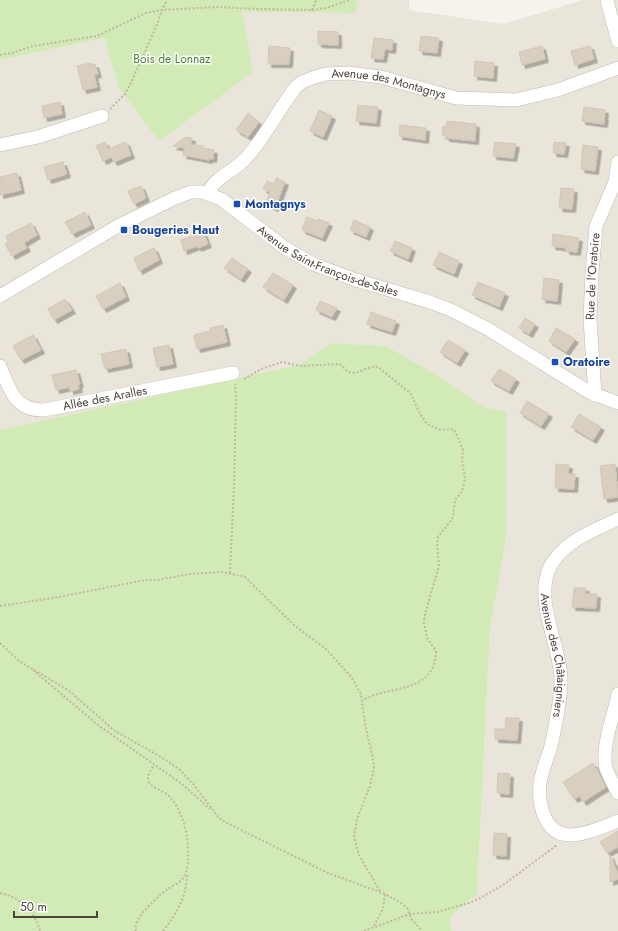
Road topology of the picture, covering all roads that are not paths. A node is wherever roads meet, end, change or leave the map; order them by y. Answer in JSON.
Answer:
{"nodes":[{"id":1,"x":607,"y":1,"type":"edge"},
{"id":2,"x":618,"y":40,"type":"edge"},
{"id":3,"x":618,"y":68,"type":"edge"},
{"id":4,"x":102,"y":116,"type":"road end"},
{"id":5,"x":0,"y":145,"type":"edge"},
{"id":6,"x":618,"y":162,"type":"edge"},
{"id":7,"x":208,"y":193,"type":"junction"},
{"id":8,"x":0,"y":296,"type":"edge"},
{"id":9,"x":0,"y":366,"type":"edge"},
{"id":10,"x":233,"y":372,"type":"dead end"},
{"id":11,"x":595,"y":395,"type":"junction"},
{"id":12,"x":618,"y":403,"type":"edge"},
{"id":13,"x":618,"y":519,"type":"edge"},
{"id":14,"x":618,"y":694,"type":"edge"},
{"id":15,"x":618,"y":793,"type":"edge"},
{"id":16,"x":618,"y":821,"type":"edge"}],
"edges":[{"from":1,"to":2,"type":"street"},
{"from":3,"to":7,"type":"street","name":"Avenue des Montagnys"},
{"from":4,"to":5,"type":"street"},
{"from":6,"to":11,"type":"street","name":"Rue de l'Oratoire"},
{"from":7,"to":8,"type":"street","name":"Avenue Saint-François-de-Sales"},
{"from":7,"to":11,"type":"street","name":"Avenue Saint-François-de-Sales"},
{"from":9,"to":10,"type":"street","name":"Allée des Aralles"},
{"from":11,"to":12,"type":"street","name":"Avenue Saint-François-de-Sales"},
{"from":13,"to":16,"type":"street","name":"Avenue des Châtaigniers"},
{"from":14,"to":15,"type":"street"}]}
